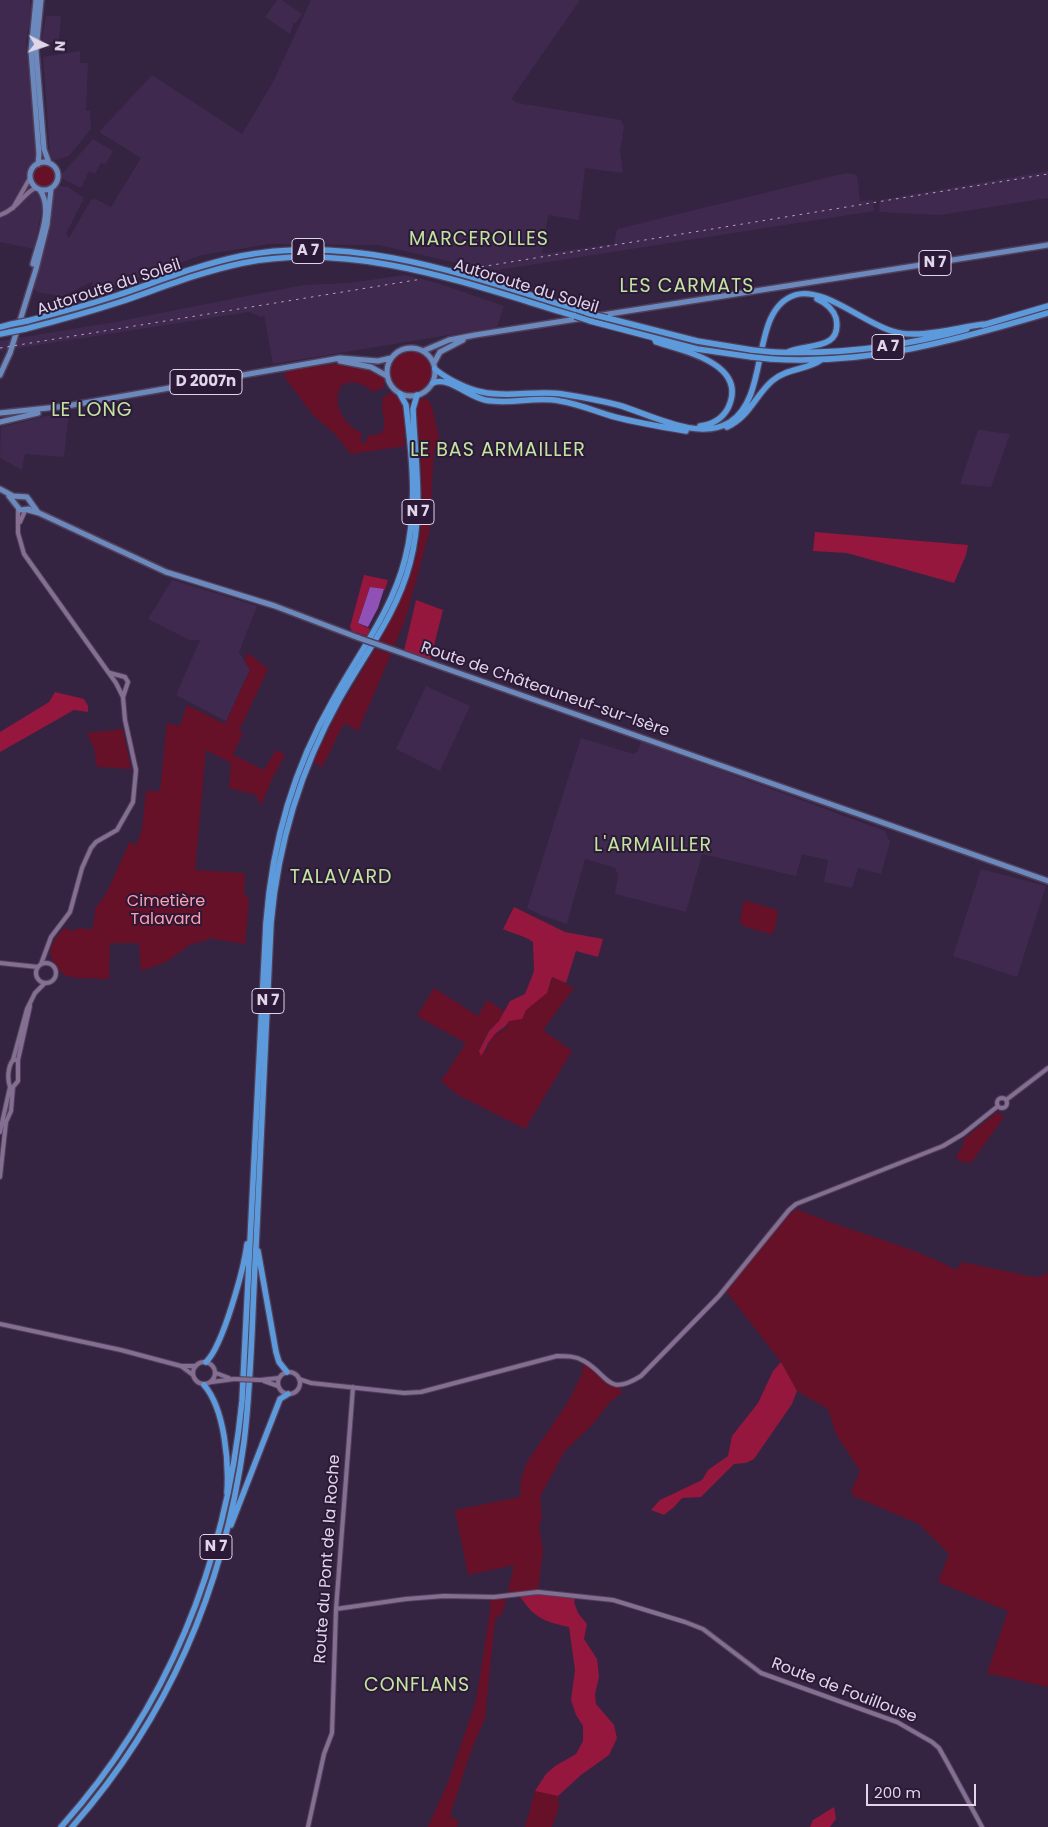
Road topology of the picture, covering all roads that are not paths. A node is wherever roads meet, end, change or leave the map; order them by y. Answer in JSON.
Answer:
{"nodes":[{"id":1,"x":36,"y":0,"type":"edge"},
{"id":2,"x":41,"y":0,"type":"edge"},
{"id":3,"x":49,"y":163,"type":"junction"},
{"id":4,"x":38,"y":164,"type":"junction"},
{"id":5,"x":30,"y":178,"type":"junction"},
{"id":6,"x":38,"y":189,"type":"junction"},
{"id":7,"x":51,"y":189,"type":"junction"},
{"id":8,"x":10,"y":211,"type":"junction"},
{"id":9,"x":0,"y":215,"type":"edge"},
{"id":10,"x":1048,"y":245,"type":"edge"},
{"id":11,"x":29,"y":288,"type":"junction"},
{"id":12,"x":1048,"y":306,"type":"edge"},
{"id":13,"x":1048,"y":314,"type":"edge"},
{"id":14,"x":986,"y":324,"type":"junction"},
{"id":15,"x":0,"y":327,"type":"edge"},
{"id":16,"x":0,"y":334,"type":"edge"},
{"id":17,"x":475,"y":335,"type":"junction"},
{"id":18,"x":654,"y":338,"type":"junction"},
{"id":19,"x":423,"y":351,"type":"junction"},
{"id":20,"x":788,"y":353,"type":"junction"},
{"id":21,"x":771,"y":355,"type":"junction"},
{"id":22,"x":391,"y":358,"type":"junction"},
{"id":23,"x":8,"y":360,"type":"junction"},
{"id":24,"x":332,"y":360,"type":"junction"},
{"id":25,"x":821,"y":360,"type":"junction"},
{"id":26,"x":434,"y":366,"type":"junction"},
{"id":27,"x":0,"y":369,"type":"edge"},
{"id":28,"x":0,"y":375,"type":"edge"},
{"id":29,"x":387,"y":376,"type":"junction"},
{"id":30,"x":433,"y":383,"type":"junction"},
{"id":31,"x":400,"y":394,"type":"junction"},
{"id":32,"x":417,"y":396,"type":"junction"},
{"id":33,"x":67,"y":406,"type":"junction"},
{"id":34,"x":0,"y":413,"type":"edge"},
{"id":35,"x":0,"y":422,"type":"edge"},
{"id":36,"x":670,"y":422,"type":"junction"},
{"id":37,"x":725,"y":428,"type":"junction"},
{"id":38,"x":0,"y":490,"type":"edge"},
{"id":39,"x":18,"y":503,"type":"junction"},
{"id":40,"x":28,"y":509,"type":"junction"},
{"id":41,"x":18,"y":527,"type":"junction"},
{"id":42,"x":110,"y":673,"type":"junction"},
{"id":43,"x":120,"y":677,"type":"junction"},
{"id":44,"x":116,"y":683,"type":"junction"},
{"id":45,"x":119,"y":687,"type":"junction"},
{"id":46,"x":125,"y":687,"type":"junction"},
{"id":47,"x":123,"y":697,"type":"junction"},
{"id":48,"x":309,"y":754,"type":"junction"},
{"id":49,"x":303,"y":769,"type":"junction"},
{"id":50,"x":1048,"y":882,"type":"edge"},
{"id":51,"x":46,"y":948,"type":"junction"},
{"id":52,"x":0,"y":963,"type":"edge"},
{"id":53,"x":49,"y":964,"type":"junction"},
{"id":54,"x":40,"y":965,"type":"junction"},
{"id":55,"x":23,"y":967,"type":"junction"},
{"id":56,"x":36,"y":974,"type":"junction"},
{"id":57,"x":38,"y":979,"type":"junction"},
{"id":58,"x":45,"y":983,"type":"junction"},
{"id":59,"x":35,"y":993,"type":"junction"},
{"id":60,"x":16,"y":1060,"type":"junction"},
{"id":61,"x":1048,"y":1068,"type":"edge"},
{"id":62,"x":12,"y":1087,"type":"junction"},
{"id":63,"x":0,"y":1132,"type":"edge"},
{"id":64,"x":0,"y":1177,"type":"edge"},
{"id":65,"x":251,"y":1227,"type":"junction"},
{"id":66,"x":256,"y":1236,"type":"junction"},
{"id":67,"x":0,"y":1324,"type":"edge"},
{"id":68,"x":206,"y":1362,"type":"junction"},
{"id":69,"x":180,"y":1366,"type":"junction"},
{"id":70,"x":196,"y":1366,"type":"junction"},
{"id":71,"x":216,"y":1372,"type":"junction"},
{"id":72,"x":287,"y":1372,"type":"junction"},
{"id":73,"x":193,"y":1375,"type":"junction"},
{"id":74,"x":279,"y":1378,"type":"junction"},
{"id":75,"x":232,"y":1379,"type":"junction"},
{"id":76,"x":261,"y":1380,"type":"junction"},
{"id":77,"x":299,"y":1380,"type":"junction"},
{"id":78,"x":212,"y":1382,"type":"junction"},
{"id":79,"x":311,"y":1383,"type":"junction"},
{"id":80,"x":204,"y":1385,"type":"junction"},
{"id":81,"x":278,"y":1386,"type":"junction"},
{"id":82,"x":299,"y":1387,"type":"junction"},
{"id":83,"x":352,"y":1387,"type":"junction"},
{"id":84,"x":288,"y":1394,"type":"junction"},
{"id":85,"x":225,"y":1513,"type":"junction"},
{"id":86,"x":224,"y":1541,"type":"junction"},
{"id":87,"x":336,"y":1609,"type":"junction"},
{"id":88,"x":61,"y":1827,"type":"edge"},
{"id":89,"x":72,"y":1827,"type":"edge"},
{"id":90,"x":308,"y":1827,"type":"edge"},
{"id":91,"x":982,"y":1827,"type":"edge"}],
"edges":[{"from":1,"to":4,"type":"main road"},
{"from":2,"to":3,"type":"main road"},
{"from":3,"to":4,"type":"main road"},
{"from":3,"to":7,"type":"main road"},
{"from":4,"to":5,"type":"main road"},
{"from":5,"to":6,"type":"main road"},
{"from":5,"to":8,"type":"street"},
{"from":6,"to":7,"type":"main road"},
{"from":6,"to":8,"type":"street"},
{"from":6,"to":11,"type":"main road"},
{"from":7,"to":11,"type":"main road"},
{"from":8,"to":9,"type":"street"},
{"from":10,"to":17,"type":"main road","number":"N 7"},
{"from":11,"to":23,"type":"main road"},
{"from":12,"to":14,"type":"highway","name":"Autoroute du Soleil","number":"A 7"},
{"from":13,"to":25,"type":"highway","name":"Autoroute du Soleil","number":"A 7"},
{"from":14,"to":20,"type":"highway","name":"Autoroute du Soleil","number":"A 7"},
{"from":14,"to":36,"type":"highway"},
{"from":15,"to":21,"type":"highway","name":"Autoroute du Soleil","number":"A 7","bridge":true},
{"from":16,"to":18,"type":"highway","name":"Autoroute du Soleil","number":"A 7","bridge":true},
{"from":17,"to":19,"type":"main road","number":"N 7"},
{"from":17,"to":26,"type":"main road","number":"N 7"},
{"from":18,"to":21,"type":"highway","name":"Autoroute du Soleil","number":"A 7","bridge":true},
{"from":18,"to":36,"type":"highway"},
{"from":19,"to":22,"type":"main road"},
{"from":19,"to":26,"type":"main road"},
{"from":20,"to":21,"type":"highway","name":"Autoroute du Soleil","number":"A 7"},
{"from":20,"to":37,"type":"highway"},
{"from":21,"to":25,"type":"highway","name":"Autoroute du Soleil","number":"A 7"},
{"from":22,"to":24,"type":"main road","number":"D 2007n"},
{"from":22,"to":29,"type":"main road"},
{"from":23,"to":27,"type":"main road"},
{"from":23,"to":28,"type":"main road"},
{"from":24,"to":29,"type":"main road","number":"D 2007n"},
{"from":24,"to":33,"type":"main road","number":"D 2007n"},
{"from":25,"to":37,"type":"highway"},
{"from":26,"to":30,"type":"main road"},
{"from":26,"to":36,"type":"highway"},
{"from":29,"to":31,"type":"main road"},
{"from":30,"to":32,"type":"main road"},
{"from":30,"to":37,"type":"highway"},
{"from":31,"to":32,"type":"main road"},
{"from":31,"to":48,"type":"highway","number":"N 7"},
{"from":32,"to":48,"type":"highway","number":"N 7"},
{"from":33,"to":34,"type":"main road","number":"D 2007n"},
{"from":33,"to":35,"type":"main road","number":"D 2007n"},
{"from":38,"to":39,"type":"main road"},
{"from":39,"to":40,"type":"main road"},
{"from":39,"to":40,"type":"main road"},
{"from":39,"to":41,"type":"street"},
{"from":40,"to":41,"type":"street"},
{"from":40,"to":50,"type":"main road","name":"Route de Châteauneuf-sur-Isère","bridge":true},
{"from":41,"to":42,"type":"street"},
{"from":42,"to":43,"type":"street"},
{"from":42,"to":44,"type":"street"},
{"from":43,"to":44,"type":"street"},
{"from":43,"to":46,"type":"street"},
{"from":44,"to":45,"type":"street"},
{"from":45,"to":46,"type":"street"},
{"from":45,"to":47,"type":"street"},
{"from":46,"to":47,"type":"street"},
{"from":47,"to":51,"type":"street"},
{"from":48,"to":49,"type":"highway","number":"N 7"},
{"from":49,"to":65,"type":"highway","number":"N 7"},
{"from":49,"to":66,"type":"highway","number":"N 7"},
{"from":51,"to":53,"type":"street"},
{"from":51,"to":54,"type":"street"},
{"from":52,"to":55,"type":"street"},
{"from":53,"to":54,"type":"street"},
{"from":53,"to":58,"type":"street"},
{"from":54,"to":55,"type":"street"},
{"from":54,"to":56,"type":"street"},
{"from":55,"to":56,"type":"street"},
{"from":56,"to":57,"type":"street"},
{"from":57,"to":58,"type":"street"},
{"from":57,"to":59,"type":"street"},
{"from":58,"to":59,"type":"street"},
{"from":59,"to":60,"type":"street"},
{"from":60,"to":62,"type":"street"},
{"from":60,"to":62,"type":"street"},
{"from":61,"to":83,"type":"street"},
{"from":62,"to":63,"type":"street"},
{"from":62,"to":64,"type":"street"},
{"from":65,"to":68,"type":"highway"},
{"from":65,"to":85,"type":"highway","number":"N 7"},
{"from":66,"to":72,"type":"highway"},
{"from":66,"to":86,"type":"highway","number":"N 7"},
{"from":67,"to":69,"type":"street"},
{"from":68,"to":70,"type":"street"},
{"from":68,"to":71,"type":"street"},
{"from":69,"to":70,"type":"street"},
{"from":69,"to":73,"type":"street"},
{"from":70,"to":73,"type":"street"},
{"from":71,"to":75,"type":"street"},
{"from":71,"to":78,"type":"street"},
{"from":72,"to":74,"type":"street"},
{"from":72,"to":77,"type":"street"},
{"from":73,"to":80,"type":"street"},
{"from":74,"to":76,"type":"street"},
{"from":74,"to":81,"type":"street"},
{"from":75,"to":76,"type":"street","bridge":true},
{"from":75,"to":78,"type":"street"},
{"from":76,"to":81,"type":"street"},
{"from":77,"to":79,"type":"street"},
{"from":77,"to":82,"type":"street"},
{"from":78,"to":80,"type":"street"},
{"from":79,"to":82,"type":"street"},
{"from":79,"to":83,"type":"street"},
{"from":80,"to":85,"type":"highway"},
{"from":81,"to":84,"type":"street"},
{"from":82,"to":84,"type":"street"},
{"from":83,"to":87,"type":"street","name":"Route du Pont de la Roche"},
{"from":84,"to":86,"type":"highway"},
{"from":85,"to":88,"type":"highway","number":"N 7"},
{"from":86,"to":89,"type":"highway","number":"N 7"},
{"from":87,"to":90,"type":"street","name":"Route du Pont de la Roche"},
{"from":87,"to":91,"type":"street","name":"Route de Fouillouse"}]}
